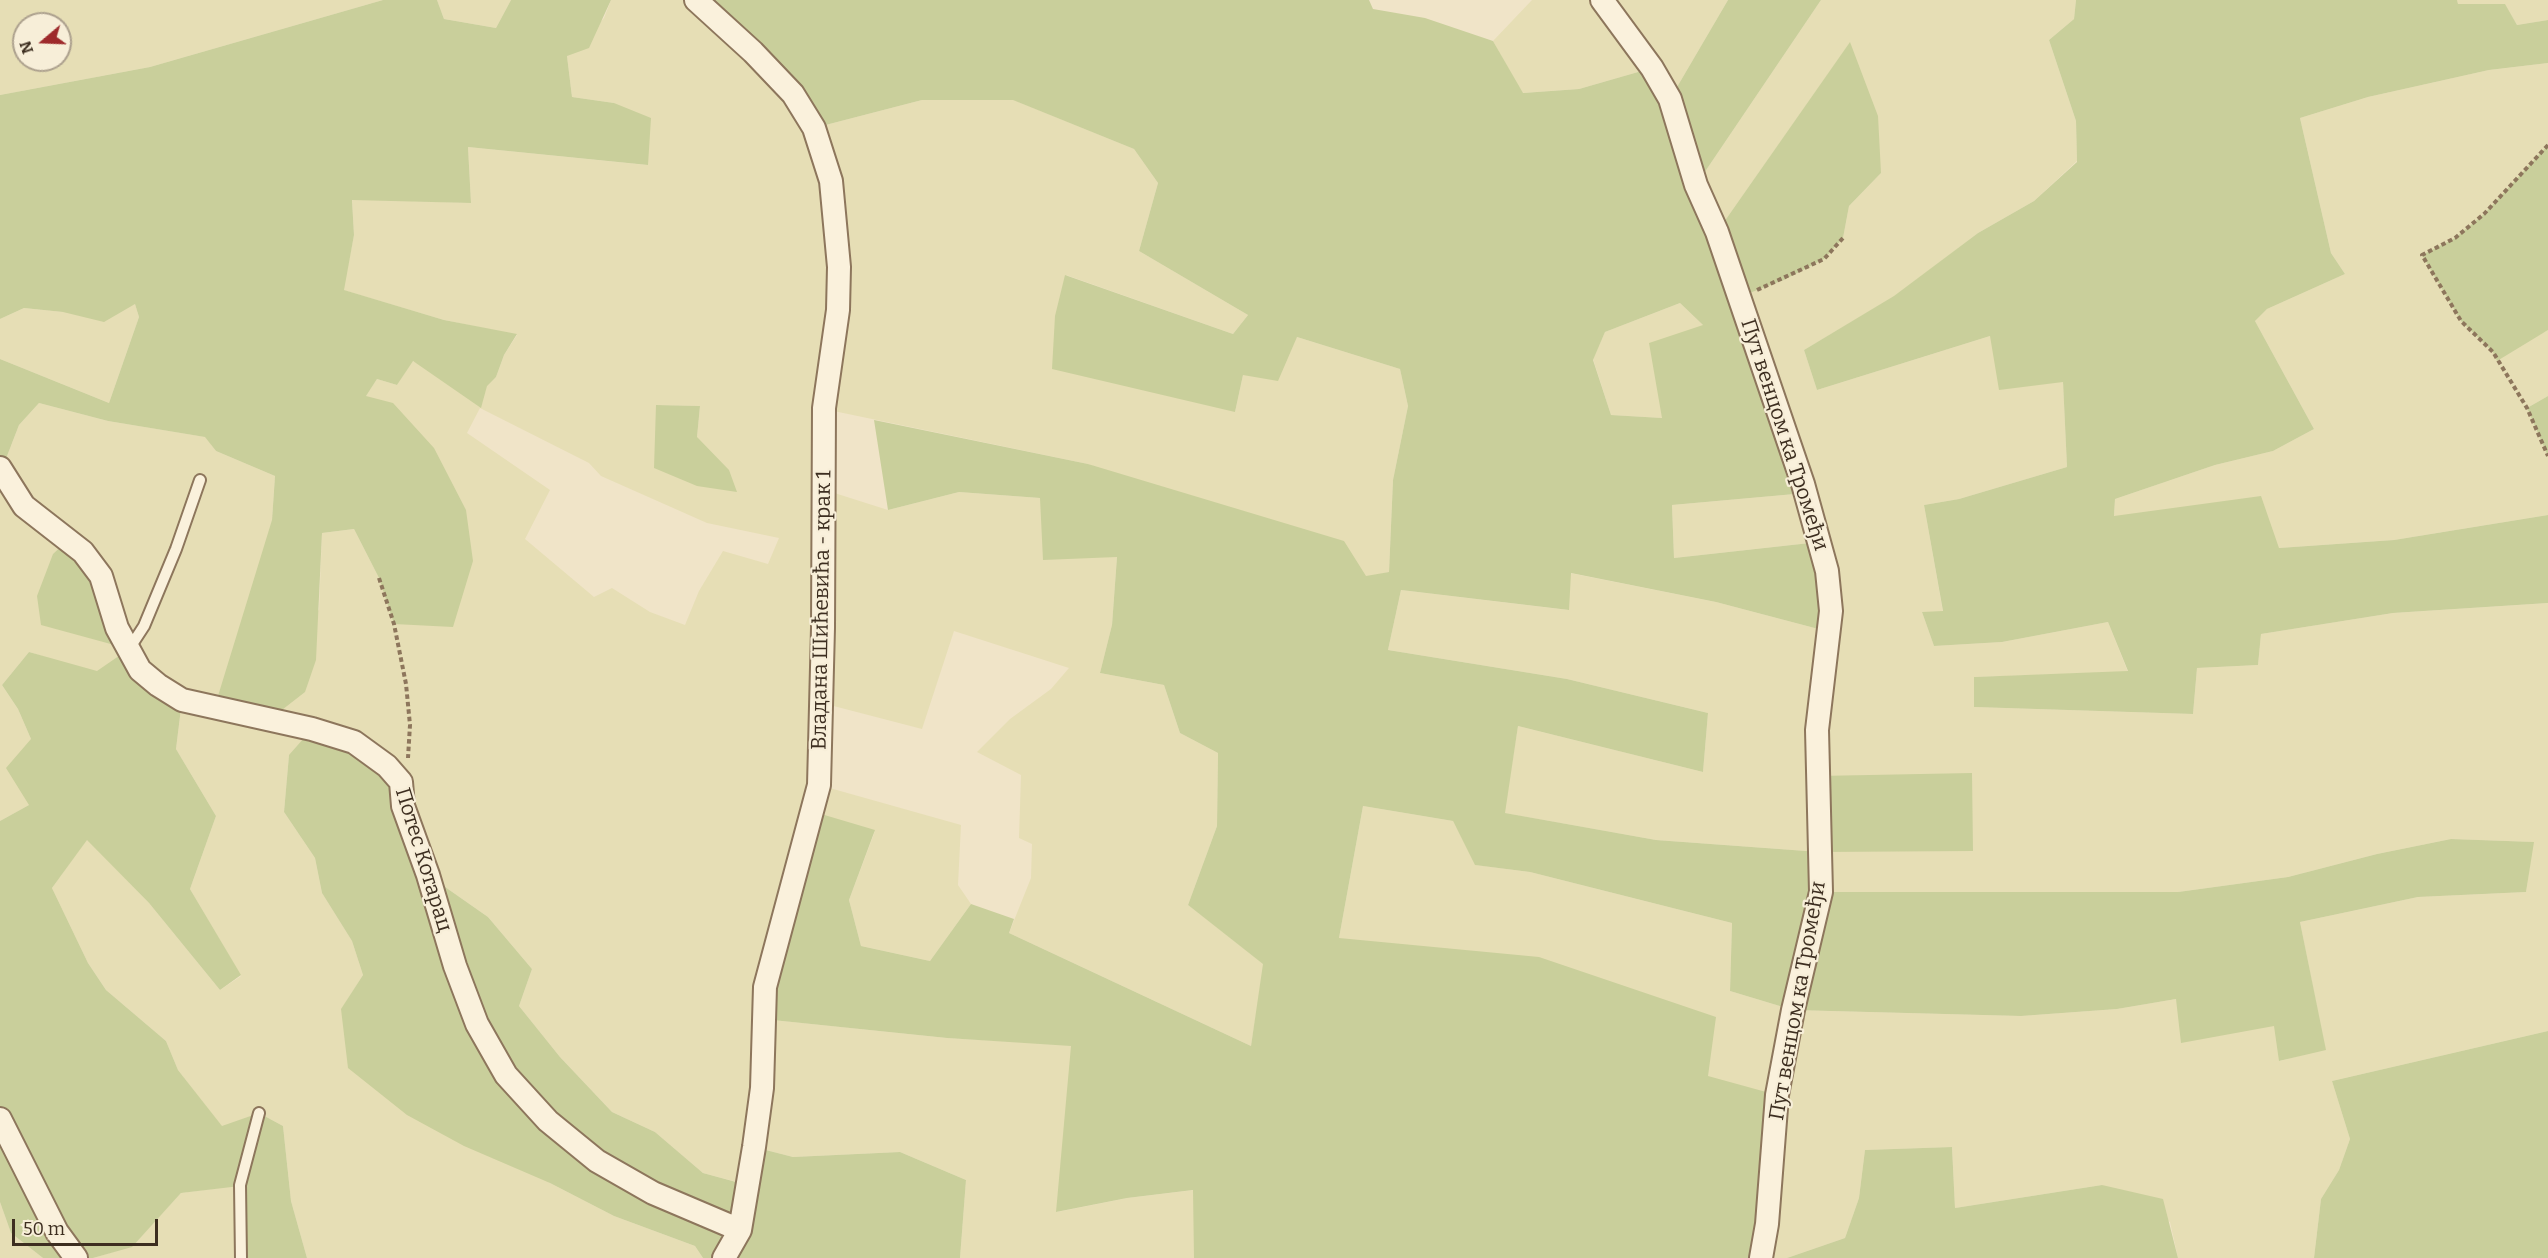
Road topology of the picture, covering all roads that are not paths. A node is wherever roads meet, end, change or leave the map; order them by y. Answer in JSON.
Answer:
{"nodes":[{"id":1,"x":696,"y":0,"type":"edge"},
{"id":2,"x":1602,"y":0,"type":"edge"},
{"id":3,"x":0,"y":468,"type":"edge"},
{"id":4,"x":200,"y":480,"type":"dead end"},
{"id":5,"x":129,"y":649,"type":"junction"},
{"id":6,"x":259,"y":1113,"type":"dead end"},
{"id":7,"x":0,"y":1119,"type":"edge"},
{"id":8,"x":740,"y":1230,"type":"junction"},
{"id":9,"x":76,"y":1258,"type":"edge"},
{"id":10,"x":242,"y":1258,"type":"edge"},
{"id":11,"x":724,"y":1258,"type":"edge"},
{"id":12,"x":1761,"y":1258,"type":"edge"}],
"edges":[{"from":1,"to":8,"type":"street","name":"Владана Шићевића - крак 1"},
{"from":2,"to":12,"type":"street","name":"Пут венцом ка Тромеђи"},
{"from":3,"to":5,"type":"street","name":"Потес Котарац"},
{"from":4,"to":5,"type":"lane"},
{"from":5,"to":8,"type":"street","name":"Потес Котарац"},
{"from":6,"to":10,"type":"lane"},
{"from":7,"to":9,"type":"street"},
{"from":8,"to":11,"type":"street","name":"Владана Шићевића - крак 1"}]}
